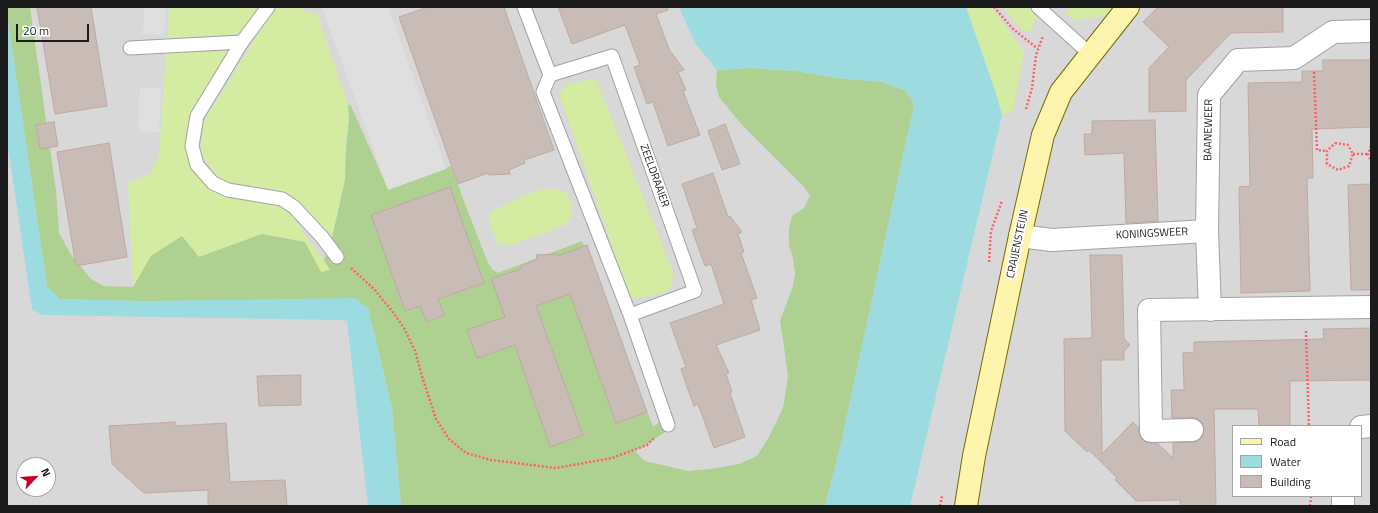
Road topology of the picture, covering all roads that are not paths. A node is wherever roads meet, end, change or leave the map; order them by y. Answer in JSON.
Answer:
{"nodes":[{"id":1,"x":268,"y":7,"type":"edge"},
{"id":2,"x":524,"y":7,"type":"edge"},
{"id":3,"x":1038,"y":7,"type":"edge"},
{"id":4,"x":1128,"y":7,"type":"edge"},
{"id":5,"x":1371,"y":31,"type":"edge"},
{"id":6,"x":242,"y":42,"type":"junction"},
{"id":7,"x":130,"y":48,"type":"dead end"},
{"id":8,"x":1090,"y":54,"type":"junction"},
{"id":9,"x":550,"y":75,"type":"junction"},
{"id":10,"x":1207,"y":231,"type":"junction"},
{"id":11,"x":1020,"y":236,"type":"junction"},
{"id":12,"x":337,"y":257,"type":"road end"},
{"id":13,"x":1371,"y":307,"type":"edge"},
{"id":14,"x":1210,"y":310,"type":"junction"},
{"id":15,"x":630,"y":315,"type":"junction"},
{"id":16,"x":668,"y":425,"type":"road end"},
{"id":17,"x":1192,"y":430,"type":"dead end"},
{"id":18,"x":966,"y":506,"type":"edge"}],
"edges":[{"from":1,"to":6,"type":"lane"},
{"from":2,"to":9,"type":"lane"},
{"from":3,"to":8,"type":"lane"},
{"from":4,"to":8,"type":"street","name":"CRAIJENSTEIJN"},
{"from":5,"to":10,"type":"street","name":"BAANEWEER"},
{"from":6,"to":7,"type":"lane"},
{"from":6,"to":12,"type":"lane"},
{"from":8,"to":11,"type":"street","name":"CRAIJENSTEIJN"},
{"from":9,"to":15,"type":"lane"},
{"from":9,"to":15,"type":"lane","name":"ZEELDRAAIER"},
{"from":10,"to":11,"type":"street","name":"KONINGSWEER"},
{"from":10,"to":14,"type":"street"},
{"from":11,"to":18,"type":"street","name":"CRAIJENSTEIJN"},
{"from":13,"to":14,"type":"street"},
{"from":14,"to":17,"type":"street"},
{"from":15,"to":16,"type":"lane"}]}
